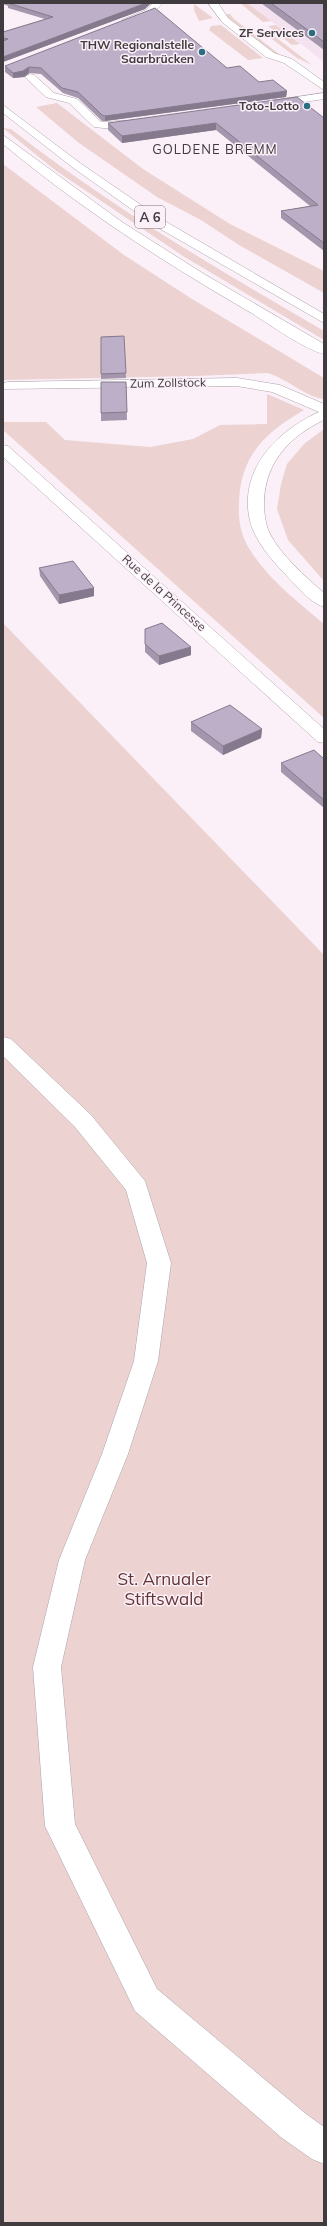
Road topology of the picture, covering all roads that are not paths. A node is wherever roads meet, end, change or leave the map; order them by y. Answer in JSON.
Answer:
{"nodes":[{"id":1,"x":158,"y":3,"type":"edge"},
{"id":2,"x":213,"y":3,"type":"edge"},
{"id":3,"x":236,"y":14,"type":"dead end"},
{"id":4,"x":119,"y":23,"type":"edge"},
{"id":5,"x":288,"y":61,"type":"junction"},
{"id":6,"x":30,"y":77,"type":"edge"},
{"id":7,"x":324,"y":88,"type":"edge"},
{"id":8,"x":324,"y":96,"type":"edge"},
{"id":9,"x":259,"y":106,"type":"edge"},
{"id":10,"x":3,"y":108,"type":"edge"},
{"id":11,"x":152,"y":121,"type":"edge"},
{"id":12,"x":3,"y":138,"type":"edge"},
{"id":13,"x":324,"y":319,"type":"edge"},
{"id":14,"x":324,"y":350,"type":"edge"},
{"id":15,"x":8,"y":386,"type":"dead end"},
{"id":16,"x":324,"y":409,"type":"edge"},
{"id":17,"x":324,"y":416,"type":"edge"},
{"id":18,"x":3,"y":449,"type":"edge"},
{"id":19,"x":324,"y":602,"type":"edge"},
{"id":20,"x":324,"y":738,"type":"edge"},
{"id":21,"x":3,"y":1044,"type":"edge"},
{"id":22,"x":324,"y":2147,"type":"edge"}],
"edges":[{"from":1,"to":4,"type":"main road"},
{"from":2,"to":5,"type":"main road"},
{"from":3,"to":5,"type":"main road"},
{"from":5,"to":7,"type":"main road"},
{"from":6,"to":11,"type":"main road"},
{"from":8,"to":9,"type":"main road"},
{"from":10,"to":13,"type":"main road","number":"A 6"},
{"from":12,"to":14,"type":"main road","number":"A 6"},
{"from":15,"to":16,"type":"main road","name":"Zum Zollstock"},
{"from":17,"to":19,"type":"main road"},
{"from":18,"to":20,"type":"main road","name":"Rue de la Princesse"},
{"from":21,"to":22,"type":"main road"}]}
